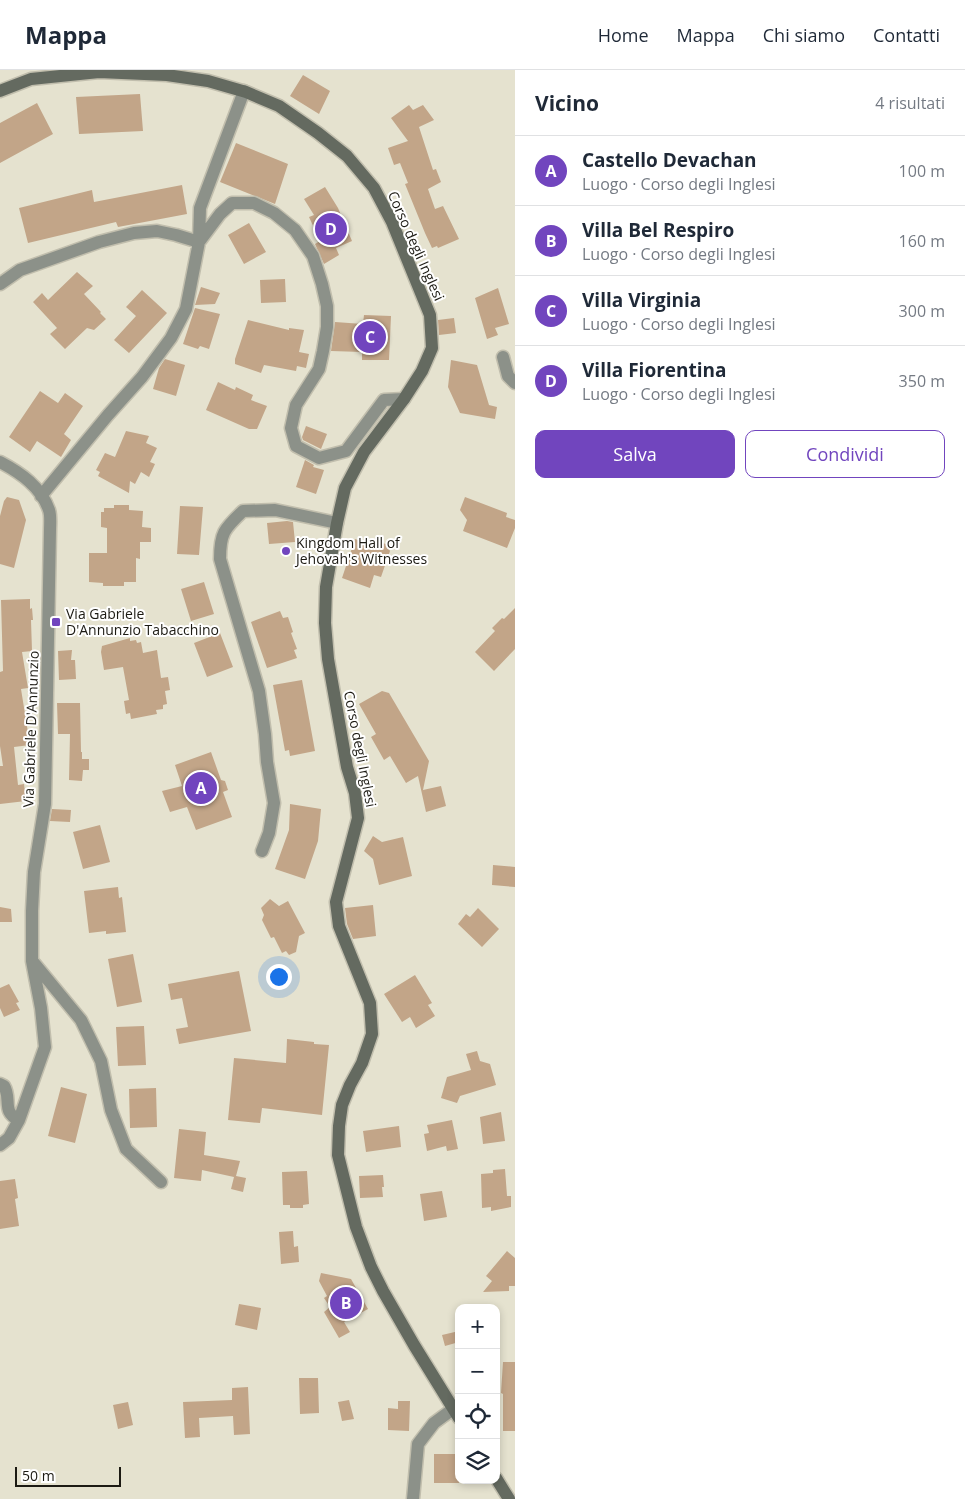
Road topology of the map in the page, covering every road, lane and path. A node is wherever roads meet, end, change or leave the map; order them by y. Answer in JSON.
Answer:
{"nodes":[{"id":1,"x":99,"y":71,"type":"edge"},
{"id":2,"x":0,"y":91,"type":"edge"},
{"id":3,"x":244,"y":91,"type":"junction"},
{"id":4,"x":199,"y":242,"type":"junction"},
{"id":5,"x":0,"y":284,"type":"edge"},
{"id":6,"x":503,"y":357,"type":"dead end"},
{"id":7,"x":515,"y":383,"type":"edge"},
{"id":8,"x":404,"y":400,"type":"junction"},
{"id":9,"x":0,"y":462,"type":"edge"},
{"id":10,"x":41,"y":496,"type":"junction"},
{"id":11,"x":337,"y":523,"type":"junction"},
{"id":12,"x":262,"y":851,"type":"dead end"},
{"id":13,"x":32,"y":961,"type":"junction"},
{"id":14,"x":0,"y":1084,"type":"edge"},
{"id":15,"x":19,"y":1120,"type":"junction"},
{"id":16,"x":0,"y":1145,"type":"edge"},
{"id":17,"x":161,"y":1182,"type":"dead end"},
{"id":18,"x":455,"y":1411,"type":"edge"},
{"id":19,"x":455,"y":1413,"type":"edge"},
{"id":20,"x":500,"y":1484,"type":"edge"},
{"id":21,"x":413,"y":1499,"type":"edge"},
{"id":22,"x":509,"y":1499,"type":"edge"}],
"edges":[{"from":1,"to":2,"type":"main road","name":"Corso degli Inglesi"},
{"from":1,"to":3,"type":"main road","name":"Corso degli Inglesi"},
{"from":3,"to":4,"type":"street"},
{"from":3,"to":8,"type":"main road","name":"Corso degli Inglesi"},
{"from":4,"to":5,"type":"street"},
{"from":4,"to":8,"type":"street"},
{"from":4,"to":10,"type":"street"},
{"from":6,"to":7,"type":"street"},
{"from":8,"to":11,"type":"main road","name":"Corso degli Inglesi"},
{"from":9,"to":10,"type":"street"},
{"from":10,"to":13,"type":"street","name":"Via Gabriele D'Annunzio"},
{"from":11,"to":12,"type":"street"},
{"from":11,"to":18,"type":"main road","name":"Corso degli Inglesi"},
{"from":13,"to":15,"type":"street","name":"Via Gabriele D'Annunzio"},
{"from":13,"to":17,"type":"street"},
{"from":14,"to":15,"type":"street"},
{"from":15,"to":16,"type":"street","name":"Via Gabriele D'Annunzio"},
{"from":19,"to":21,"type":"street"},
{"from":20,"to":22,"type":"main road"}]}
